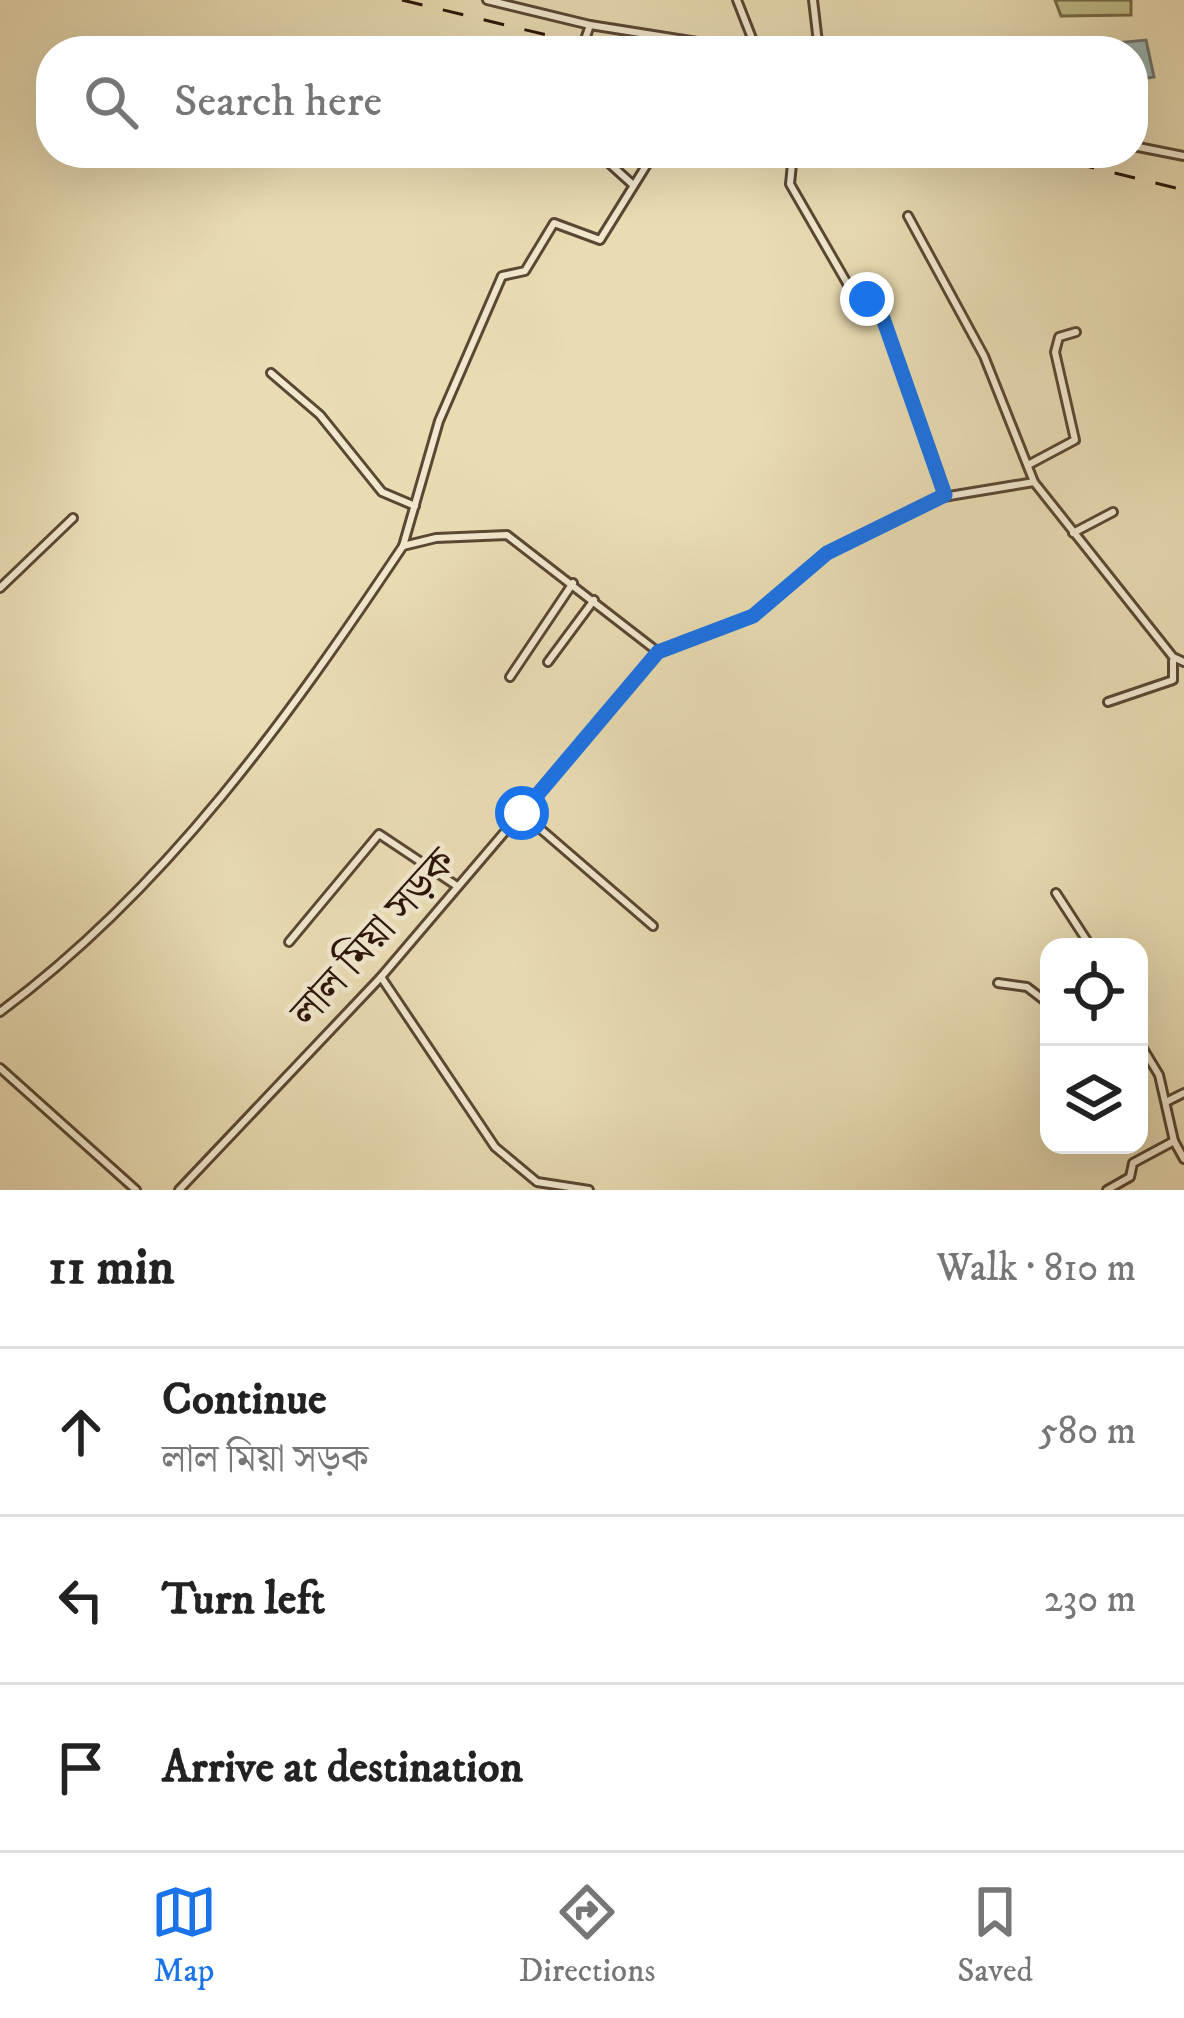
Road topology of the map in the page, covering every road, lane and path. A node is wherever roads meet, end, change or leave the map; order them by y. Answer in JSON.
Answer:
{"nodes":[{"id":1,"x":487,"y":0,"type":"edge"},
{"id":2,"x":737,"y":0,"type":"edge"},
{"id":3,"x":813,"y":0,"type":"edge"},
{"id":4,"x":590,"y":25,"type":"junction"},
{"id":5,"x":586,"y":36,"type":"edge"},
{"id":6,"x":660,"y":36,"type":"edge"},
{"id":7,"x":750,"y":36,"type":"edge"},
{"id":8,"x":817,"y":36,"type":"edge"},
{"id":9,"x":1148,"y":149,"type":"edge"},
{"id":10,"x":1184,"y":156,"type":"edge"},
{"id":11,"x":614,"y":168,"type":"edge"},
{"id":12,"x":642,"y":168,"type":"edge"},
{"id":13,"x":792,"y":168,"type":"edge"},
{"id":14,"x":631,"y":183,"type":"junction"},
{"id":15,"x":908,"y":216,"type":"dead end"},
{"id":16,"x":1076,"y":332,"type":"dead end"},
{"id":17,"x":271,"y":373,"type":"dead end"},
{"id":18,"x":1028,"y":465,"type":"junction"},
{"id":19,"x":1034,"y":482,"type":"junction"},
{"id":20,"x":945,"y":495,"type":"junction"},
{"id":21,"x":415,"y":506,"type":"junction"},
{"id":22,"x":1112,"y":512,"type":"dead end"},
{"id":23,"x":73,"y":518,"type":"dead end"},
{"id":24,"x":1073,"y":532,"type":"junction"},
{"id":25,"x":403,"y":546,"type":"junction"},
{"id":26,"x":573,"y":583,"type":"junction"},
{"id":27,"x":0,"y":588,"type":"edge"},
{"id":28,"x":594,"y":600,"type":"junction"},
{"id":29,"x":658,"y":652,"type":"junction"},
{"id":30,"x":1173,"y":658,"type":"junction"},
{"id":31,"x":548,"y":662,"type":"dead end"},
{"id":32,"x":1184,"y":662,"type":"edge"},
{"id":33,"x":510,"y":677,"type":"dead end"},
{"id":34,"x":1108,"y":702,"type":"dead end"},
{"id":35,"x":522,"y":813,"type":"junction"},
{"id":36,"x":458,"y":886,"type":"junction"},
{"id":37,"x":1056,"y":893,"type":"dead end"},
{"id":38,"x":653,"y":926,"type":"dead end"},
{"id":39,"x":1085,"y":938,"type":"edge"},
{"id":40,"x":289,"y":942,"type":"dead end"},
{"id":41,"x":381,"y":977,"type":"junction"},
{"id":42,"x":998,"y":983,"type":"dead end"},
{"id":43,"x":1040,"y":997,"type":"edge"},
{"id":44,"x":0,"y":1012,"type":"edge"},
{"id":45,"x":1141,"y":1046,"type":"edge"},
{"id":46,"x":0,"y":1068,"type":"edge"},
{"id":47,"x":1184,"y":1093,"type":"edge"},
{"id":48,"x":1168,"y":1101,"type":"junction"},
{"id":49,"x":1174,"y":1141,"type":"junction"},
{"id":50,"x":1184,"y":1159,"type":"edge"},
{"id":51,"x":136,"y":1190,"type":"edge"},
{"id":52,"x":179,"y":1190,"type":"edge"},
{"id":53,"x":589,"y":1190,"type":"edge"},
{"id":54,"x":1106,"y":1190,"type":"edge"}],
"edges":[{"from":1,"to":4,"type":"street"},
{"from":2,"to":7,"type":"street"},
{"from":3,"to":8,"type":"street"},
{"from":4,"to":5,"type":"street"},
{"from":4,"to":6,"type":"street"},
{"from":9,"to":10,"type":"street"},
{"from":11,"to":14,"type":"street"},
{"from":12,"to":14,"type":"street"},
{"from":13,"to":20,"type":"street"},
{"from":14,"to":21,"type":"street"},
{"from":15,"to":18,"type":"street"},
{"from":16,"to":18,"type":"street"},
{"from":17,"to":21,"type":"street"},
{"from":18,"to":19,"type":"street"},
{"from":19,"to":20,"type":"street","name":"লাল মিয়া সড়ক"},
{"from":19,"to":24,"type":"street"},
{"from":20,"to":29,"type":"street","name":"লাল মিয়া সড়ক"},
{"from":21,"to":25,"type":"street"},
{"from":22,"to":24,"type":"street"},
{"from":23,"to":27,"type":"street"},
{"from":24,"to":30,"type":"street"},
{"from":25,"to":26,"type":"street"},
{"from":25,"to":44,"type":"street"},
{"from":26,"to":28,"type":"street"},
{"from":26,"to":33,"type":"street"},
{"from":28,"to":29,"type":"street"},
{"from":28,"to":31,"type":"street"},
{"from":29,"to":35,"type":"street","name":"লাল মিয়া সড়ক"},
{"from":30,"to":32,"type":"street"},
{"from":30,"to":34,"type":"street"},
{"from":35,"to":36,"type":"street","name":"লাল মিয়া সড়ক"},
{"from":35,"to":38,"type":"street"},
{"from":36,"to":40,"type":"street"},
{"from":36,"to":41,"type":"street","name":"লাল মিয়া সড়ক"},
{"from":37,"to":39,"type":"street"},
{"from":41,"to":52,"type":"street","name":"লাল মিয়া সড়ক"},
{"from":41,"to":53,"type":"street"},
{"from":42,"to":43,"type":"street"},
{"from":45,"to":48,"type":"street"},
{"from":46,"to":51,"type":"street"},
{"from":47,"to":48,"type":"street"},
{"from":48,"to":49,"type":"street"},
{"from":49,"to":50,"type":"street"},
{"from":49,"to":54,"type":"street"}]}
